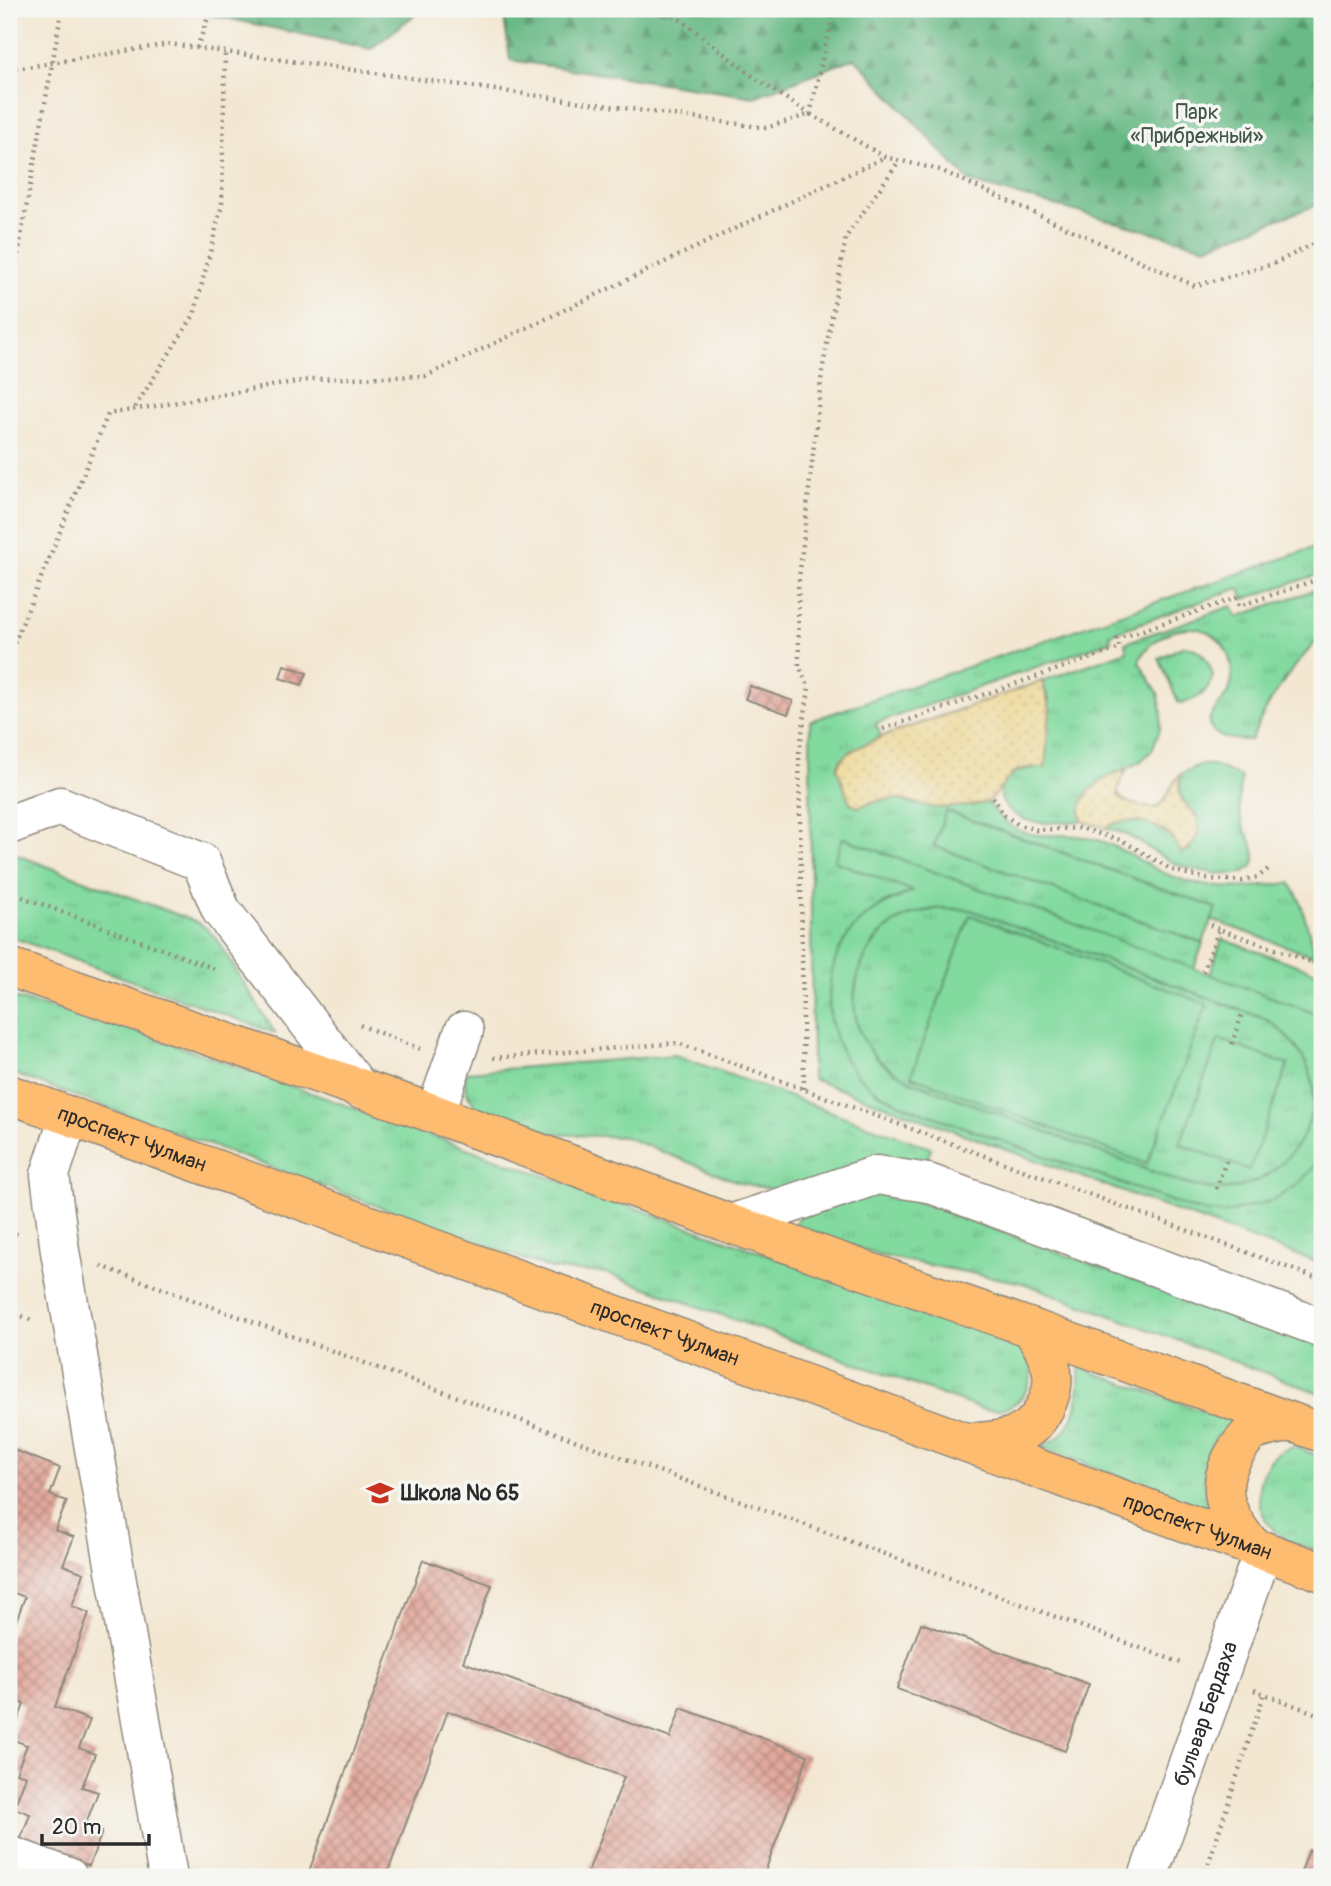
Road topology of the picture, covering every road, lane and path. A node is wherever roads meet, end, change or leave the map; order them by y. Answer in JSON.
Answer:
{"nodes":[{"id":1,"x":62,"y":9,"type":"edge"},
{"id":2,"x":211,"y":9,"type":"edge"},
{"id":3,"x":661,"y":9,"type":"edge"},
{"id":4,"x":834,"y":9,"type":"edge"},
{"id":5,"x":197,"y":48,"type":"junction"},
{"id":6,"x":225,"y":52,"type":"junction"},
{"id":7,"x":9,"y":70,"type":"edge"},
{"id":8,"x":810,"y":114,"type":"junction"},
{"id":9,"x":885,"y":157,"type":"junction"},
{"id":10,"x":899,"y":161,"type":"junction"},
{"id":11,"x":1322,"y":240,"type":"edge"},
{"id":12,"x":9,"y":303,"type":"edge"},
{"id":13,"x":134,"y":408,"type":"junction"},
{"id":14,"x":1322,"y":578,"type":"edge"},
{"id":15,"x":9,"y":656,"type":"edge"},
{"id":16,"x":883,"y":729,"type":"dead end"},
{"id":17,"x":993,"y":797,"type":"dead end"},
{"id":18,"x":9,"y":825,"type":"edge"},
{"id":19,"x":1271,"y":867,"type":"dead end"},
{"id":20,"x":9,"y":892,"type":"edge"},
{"id":21,"x":1210,"y":925,"type":"dead end"},
{"id":22,"x":1219,"y":929,"type":"junction"},
{"id":23,"x":1320,"y":965,"type":"dead end"},
{"id":24,"x":9,"y":967,"type":"edge"},
{"id":25,"x":1203,"y":972,"type":"dead end"},
{"id":26,"x":227,"y":973,"type":"dead end"},
{"id":27,"x":1243,"y":1011,"type":"dead end"},
{"id":28,"x":352,"y":1022,"type":"dead end"},
{"id":29,"x":1232,"y":1044,"type":"dead end"},
{"id":30,"x":458,"y":1046,"type":"junction"},
{"id":31,"x":359,"y":1089,"type":"junction"},
{"id":32,"x":804,"y":1090,"type":"junction"},
{"id":33,"x":9,"y":1094,"type":"edge"},
{"id":34,"x":435,"y":1114,"type":"junction"},
{"id":35,"x":69,"y":1116,"type":"junction"},
{"id":36,"x":1226,"y":1161,"type":"dead end"},
{"id":37,"x":1216,"y":1189,"type":"dead end"},
{"id":38,"x":731,"y":1224,"type":"junction"},
{"id":39,"x":9,"y":1231,"type":"edge"},
{"id":40,"x":61,"y":1251,"type":"junction"},
{"id":41,"x":1322,"y":1280,"type":"edge"},
{"id":42,"x":1031,"y":1328,"type":"junction"},
{"id":43,"x":1322,"y":1328,"type":"edge"},
{"id":44,"x":1307,"y":1428,"type":"edge"},
{"id":45,"x":962,"y":1442,"type":"junction"},
{"id":46,"x":1258,"y":1549,"type":"junction"},
{"id":47,"x":1322,"y":1572,"type":"edge"},
{"id":48,"x":1217,"y":1676,"type":"junction"},
{"id":49,"x":1264,"y":1694,"type":"junction"},
{"id":50,"x":1322,"y":1716,"type":"edge"},
{"id":51,"x":9,"y":1855,"type":"edge"},
{"id":52,"x":68,"y":1877,"type":"edge"},
{"id":53,"x":168,"y":1877,"type":"edge"},
{"id":54,"x":1148,"y":1877,"type":"edge"},
{"id":55,"x":1204,"y":1877,"type":"edge"}],
"edges":[{"from":1,"to":12,"type":"path"},
{"from":2,"to":5,"type":"path"},
{"from":3,"to":8,"type":"path"},
{"from":4,"to":8,"type":"path"},
{"from":5,"to":6,"type":"path"},
{"from":5,"to":7,"type":"path"},
{"from":6,"to":8,"type":"path"},
{"from":6,"to":13,"type":"path"},
{"from":8,"to":9,"type":"path"},
{"from":9,"to":10,"type":"path"},
{"from":9,"to":13,"type":"path"},
{"from":10,"to":11,"type":"path"},
{"from":10,"to":32,"type":"path"},
{"from":13,"to":15,"type":"path"},
{"from":14,"to":16,"type":"path"},
{"from":17,"to":19,"type":"path"},
{"from":18,"to":31,"type":"street"},
{"from":20,"to":26,"type":"path"},
{"from":21,"to":22,"type":"path"},
{"from":22,"to":23,"type":"path"},
{"from":22,"to":25,"type":"path"},
{"from":24,"to":31,"type":"main road"},
{"from":27,"to":29,"type":"path"},
{"from":28,"to":30,"type":"path"},
{"from":30,"to":32,"type":"path"},
{"from":30,"to":34,"type":"street"},
{"from":31,"to":34,"type":"main road"},
{"from":32,"to":41,"type":"path"},
{"from":33,"to":35,"type":"main road","name":"проспект Чулман"},
{"from":34,"to":38,"type":"main road"},
{"from":35,"to":40,"type":"street"},
{"from":35,"to":45,"type":"main road","name":"проспект Чулман"},
{"from":36,"to":37,"type":"path"},
{"from":38,"to":42,"type":"main road"},
{"from":38,"to":43,"type":"street"},
{"from":39,"to":40,"type":"path"},
{"from":40,"to":48,"type":"path"},
{"from":40,"to":53,"type":"street"},
{"from":42,"to":44,"type":"main road"},
{"from":42,"to":45,"type":"main road"},
{"from":44,"to":46,"type":"main road"},
{"from":45,"to":46,"type":"main road","name":"проспект Чулман"},
{"from":46,"to":47,"type":"main road","name":"проспект Чулман"},
{"from":46,"to":48,"type":"street","name":"бульвар Бердаха"},
{"from":48,"to":49,"type":"path"},
{"from":48,"to":54,"type":"street","name":"бульвар Бердаха"},
{"from":49,"to":50,"type":"path"},
{"from":49,"to":55,"type":"path"},
{"from":51,"to":52,"type":"street"}]}
